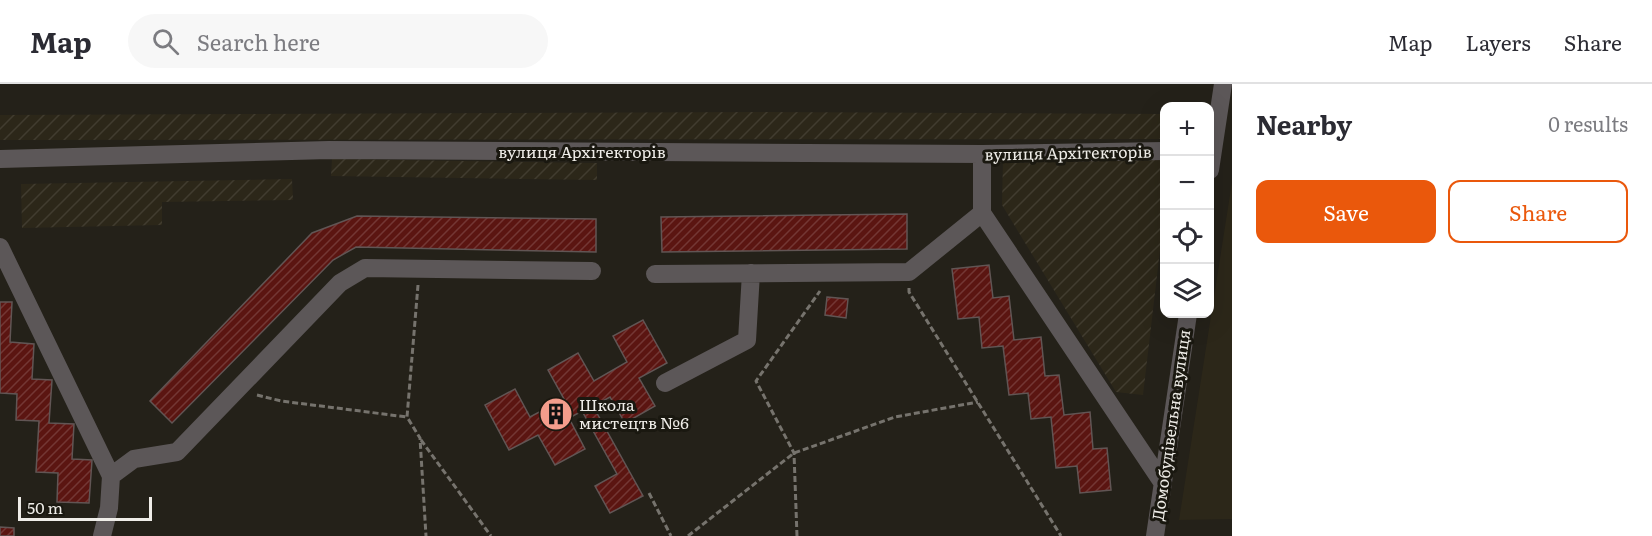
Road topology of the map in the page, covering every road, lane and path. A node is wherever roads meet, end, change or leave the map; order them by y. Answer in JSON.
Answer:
{"nodes":[{"id":1,"x":1223,"y":84,"type":"edge"},
{"id":2,"x":1214,"y":134,"type":"edge"},
{"id":3,"x":1160,"y":151,"type":"edge"},
{"id":4,"x":981,"y":154,"type":"junction"},
{"id":5,"x":0,"y":159,"type":"edge"},
{"id":6,"x":982,"y":213,"type":"junction"},
{"id":7,"x":0,"y":247,"type":"edge"},
{"id":8,"x":419,"y":268,"type":"junction"},
{"id":9,"x":592,"y":271,"type":"dead end"},
{"id":10,"x":833,"y":272,"type":"junction"},
{"id":11,"x":909,"y":272,"type":"junction"},
{"id":12,"x":751,"y":273,"type":"junction"},
{"id":13,"x":656,"y":274,"type":"dead end"},
{"id":14,"x":1187,"y":318,"type":"edge"},
{"id":15,"x":665,"y":383,"type":"dead end"},
{"id":16,"x":238,"y":389,"type":"junction"},
{"id":17,"x":978,"y":402,"type":"junction"},
{"id":18,"x":407,"y":417,"type":"junction"},
{"id":19,"x":420,"y":438,"type":"junction"},
{"id":20,"x":794,"y":453,"type":"junction"},
{"id":21,"x":111,"y":476,"type":"junction"},
{"id":22,"x":1162,"y":483,"type":"junction"},
{"id":23,"x":649,"y":493,"type":"dead end"},
{"id":24,"x":102,"y":536,"type":"edge"},
{"id":25,"x":426,"y":536,"type":"edge"},
{"id":26,"x":491,"y":536,"type":"edge"},
{"id":27,"x":671,"y":536,"type":"edge"},
{"id":28,"x":688,"y":536,"type":"edge"},
{"id":29,"x":797,"y":536,"type":"edge"},
{"id":30,"x":1061,"y":536,"type":"edge"},
{"id":31,"x":1155,"y":536,"type":"edge"}],
"edges":[{"from":1,"to":2,"type":"street"},
{"from":3,"to":4,"type":"street","name":"вулиця Архітекторів"},
{"from":4,"to":5,"type":"street","name":"вулиця Архітекторів"},
{"from":4,"to":6,"type":"street"},
{"from":6,"to":11,"type":"street"},
{"from":6,"to":22,"type":"street"},
{"from":7,"to":21,"type":"street"},
{"from":8,"to":9,"type":"street"},
{"from":8,"to":16,"type":"street"},
{"from":8,"to":18,"type":"path"},
{"from":10,"to":11,"type":"street"},
{"from":10,"to":12,"type":"street"},
{"from":10,"to":20,"type":"path"},
{"from":11,"to":17,"type":"path"},
{"from":12,"to":13,"type":"street"},
{"from":12,"to":15,"type":"street"},
{"from":14,"to":22,"type":"street","name":"Домобудівельна вулиця"},
{"from":16,"to":18,"type":"path"},
{"from":16,"to":21,"type":"street"},
{"from":17,"to":20,"type":"path"},
{"from":17,"to":30,"type":"path"},
{"from":18,"to":19,"type":"path"},
{"from":19,"to":25,"type":"path"},
{"from":19,"to":26,"type":"path"},
{"from":20,"to":28,"type":"path"},
{"from":20,"to":29,"type":"path"},
{"from":21,"to":24,"type":"street"},
{"from":22,"to":31,"type":"street","name":"Домобудівельна вулиця"},
{"from":23,"to":27,"type":"path"}]}
